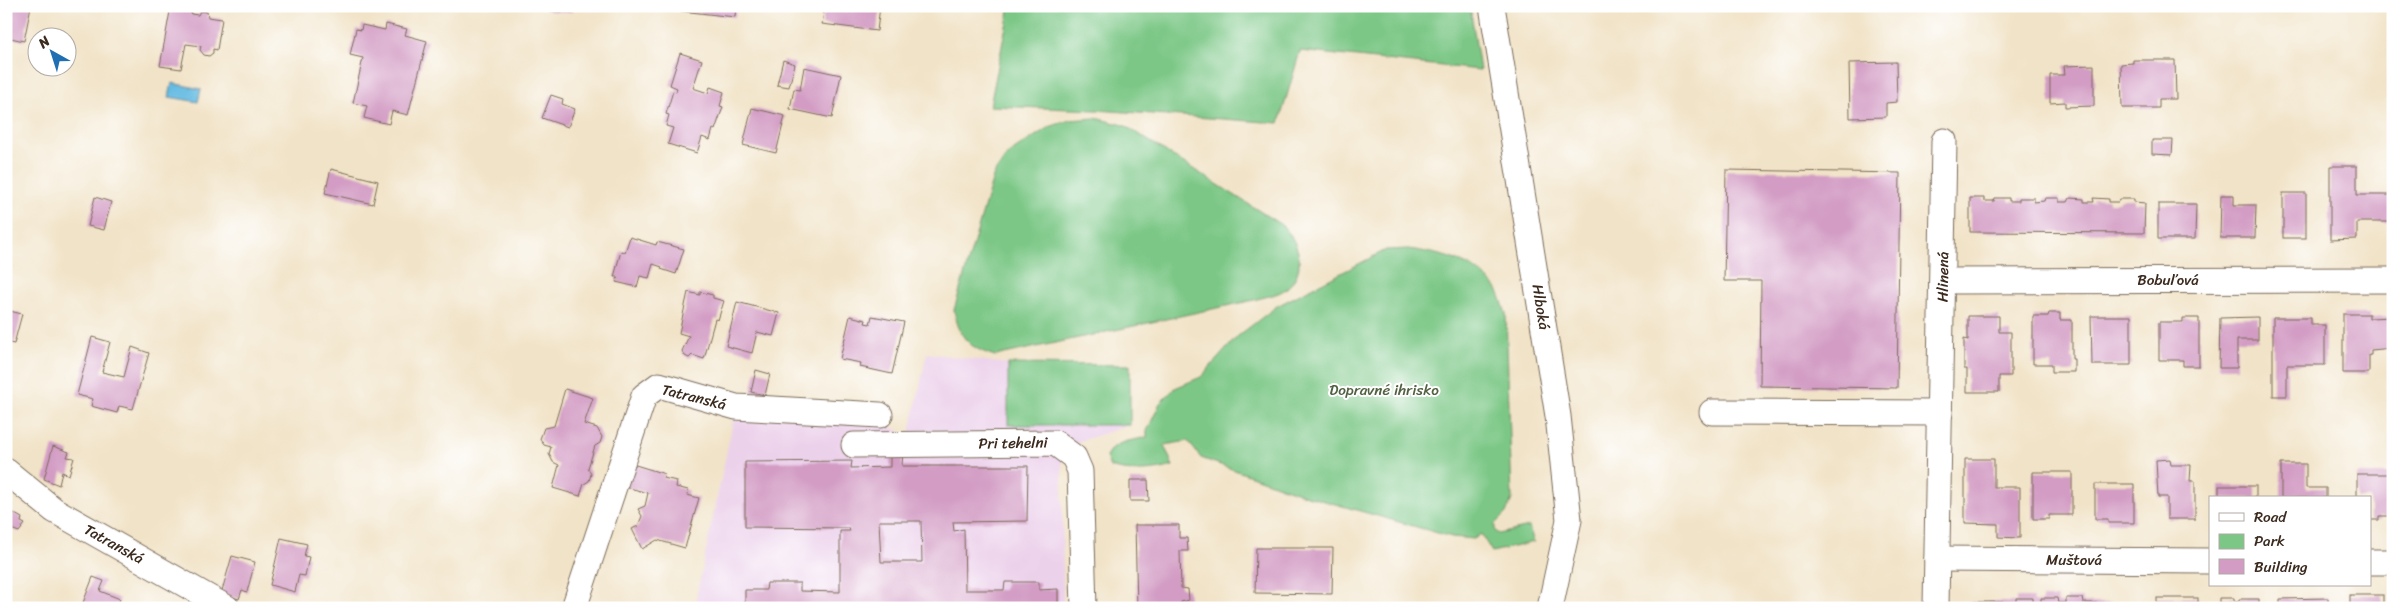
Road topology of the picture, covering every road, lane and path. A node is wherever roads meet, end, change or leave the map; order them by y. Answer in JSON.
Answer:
{"nodes":[{"id":1,"x":1492,"y":6,"type":"edge"},
{"id":2,"x":1944,"y":141,"type":"dead end"},
{"id":3,"x":1944,"y":280,"type":"junction"},
{"id":4,"x":2393,"y":280,"type":"edge"},
{"id":5,"x":1712,"y":412,"type":"dead end"},
{"id":6,"x":1940,"y":413,"type":"junction"},
{"id":7,"x":880,"y":415,"type":"dead end"},
{"id":8,"x":854,"y":445,"type":"dead end"},
{"id":9,"x":6,"y":471,"type":"edge"},
{"id":10,"x":1937,"y":559,"type":"junction"},
{"id":11,"x":2209,"y":561,"type":"edge"},
{"id":12,"x":2372,"y":562,"type":"edge"},
{"id":13,"x":2393,"y":562,"type":"edge"},
{"id":14,"x":227,"y":608,"type":"edge"},
{"id":15,"x":574,"y":608,"type":"edge"},
{"id":16,"x":1084,"y":608,"type":"edge"},
{"id":17,"x":1550,"y":608,"type":"edge"},
{"id":18,"x":1936,"y":608,"type":"edge"}],
"edges":[{"from":1,"to":17,"type":"street","name":"Hlboká"},
{"from":2,"to":3,"type":"street","name":"Hlinená"},
{"from":3,"to":4,"type":"street","name":"Bobuľová"},
{"from":3,"to":6,"type":"street","name":"Hlinená"},
{"from":5,"to":6,"type":"street"},
{"from":6,"to":10,"type":"street","name":"Hlinená"},
{"from":7,"to":15,"type":"street","name":"Tatranská"},
{"from":8,"to":16,"type":"street","name":"Pri tehelni"},
{"from":9,"to":14,"type":"street","name":"Tatranská"},
{"from":10,"to":11,"type":"street","name":"Muštová"},
{"from":10,"to":18,"type":"street","name":"Hlinená"},
{"from":12,"to":13,"type":"street"}]}
